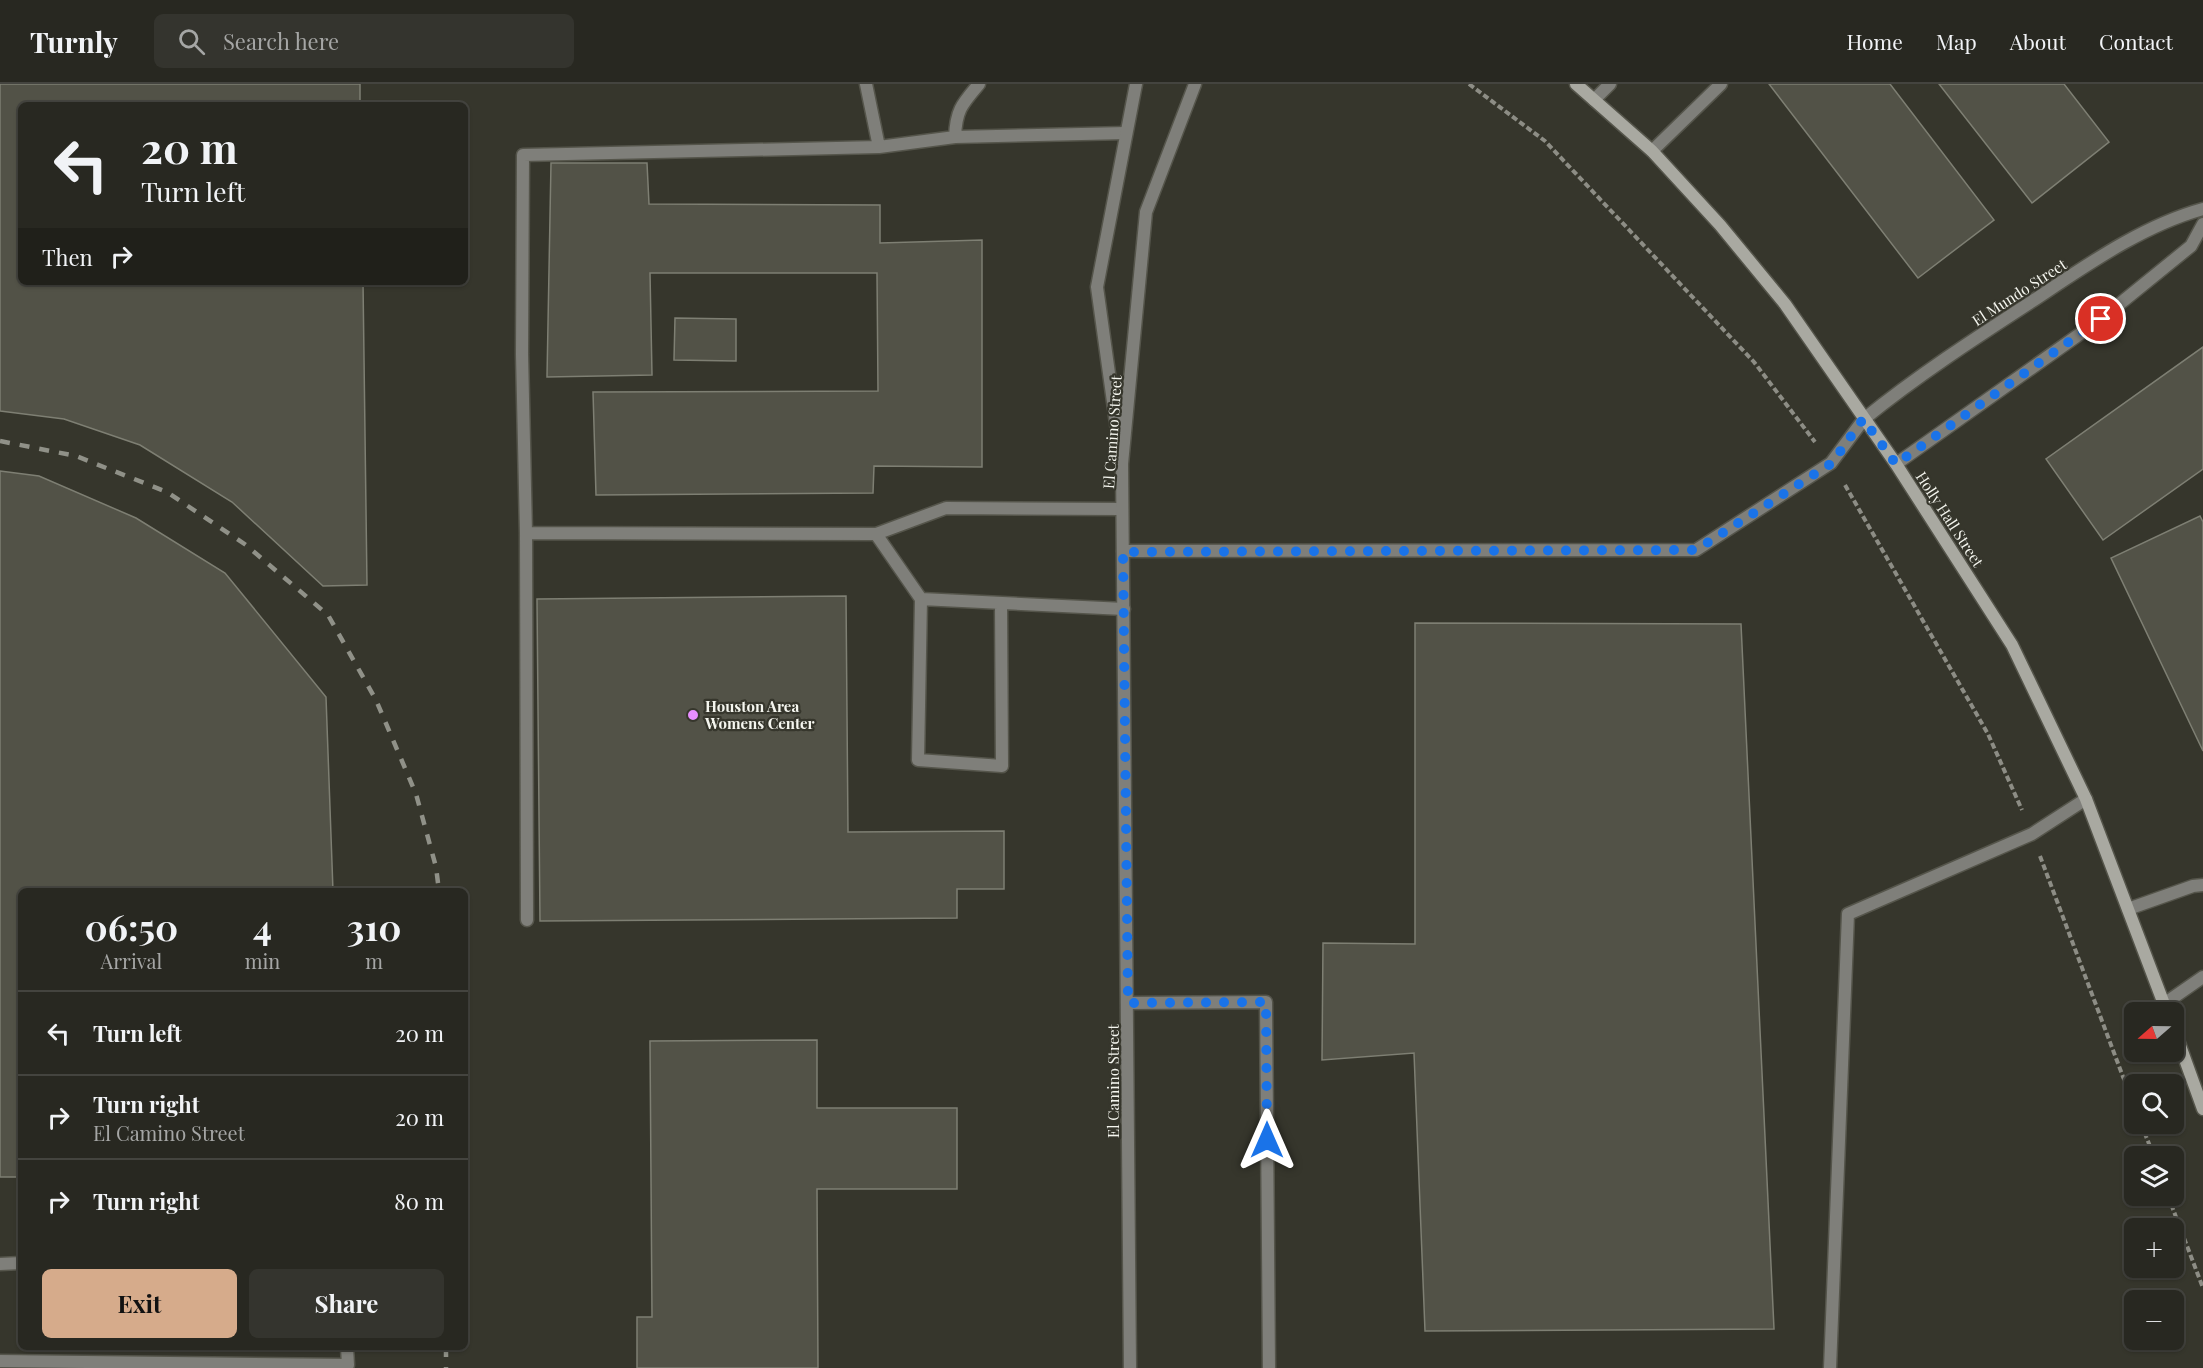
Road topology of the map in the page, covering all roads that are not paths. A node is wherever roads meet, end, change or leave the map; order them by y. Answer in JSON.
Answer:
{"nodes":[{"id":1,"x":866,"y":84,"type":"edge"},
{"id":2,"x":979,"y":84,"type":"edge"},
{"id":3,"x":1136,"y":84,"type":"edge"},
{"id":4,"x":1195,"y":84,"type":"edge"},
{"id":5,"x":1576,"y":84,"type":"edge"},
{"id":6,"x":1610,"y":84,"type":"edge"},
{"id":7,"x":1720,"y":84,"type":"edge"},
{"id":8,"x":1594,"y":100,"type":"junction"},
{"id":9,"x":1126,"y":133,"type":"junction"},
{"id":10,"x":955,"y":136,"type":"junction"},
{"id":11,"x":879,"y":147,"type":"junction"},
{"id":12,"x":1652,"y":151,"type":"junction"},
{"id":13,"x":2203,"y":209,"type":"edge"},
{"id":14,"x":2203,"y":224,"type":"edge"},
{"id":15,"x":1863,"y":419,"type":"junction"},
{"id":16,"x":1122,"y":464,"type":"junction"},
{"id":17,"x":1896,"y":464,"type":"junction"},
{"id":18,"x":1122,"y":509,"type":"junction"},
{"id":19,"x":526,"y":533,"type":"junction"},
{"id":20,"x":876,"y":534,"type":"junction"},
{"id":21,"x":1123,"y":552,"type":"junction"},
{"id":22,"x":921,"y":599,"type":"junction"},
{"id":23,"x":1001,"y":604,"type":"junction"},
{"id":24,"x":1124,"y":609,"type":"junction"},
{"id":25,"x":2086,"y":799,"type":"junction"},
{"id":26,"x":2203,"y":885,"type":"edge"},
{"id":27,"x":2128,"y":909,"type":"junction"},
{"id":28,"x":527,"y":920,"type":"dead end"},
{"id":29,"x":2203,"y":977,"type":"edge"},
{"id":30,"x":2164,"y":1002,"type":"edge"},
{"id":31,"x":2173,"y":1002,"type":"edge"},
{"id":32,"x":1128,"y":1003,"type":"junction"},
{"id":33,"x":2184,"y":1056,"type":"edge"},
{"id":34,"x":2203,"y":1108,"type":"edge"},
{"id":35,"x":18,"y":1263,"type":"edge"},
{"id":36,"x":0,"y":1264,"type":"edge"},
{"id":37,"x":347,"y":1350,"type":"edge"},
{"id":38,"x":0,"y":1361,"type":"edge"},
{"id":39,"x":1130,"y":1368,"type":"edge"},
{"id":40,"x":1269,"y":1368,"type":"edge"},
{"id":41,"x":1830,"y":1368,"type":"edge"}],
"edges":[{"from":1,"to":11,"type":"street"},
{"from":2,"to":10,"type":"street"},
{"from":3,"to":9,"type":"street"},
{"from":4,"to":16,"type":"street","name":"El Camino Street"},
{"from":5,"to":8,"type":"street","name":"Holly Hall Street"},
{"from":6,"to":8,"type":"street"},
{"from":7,"to":12,"type":"street"},
{"from":8,"to":12,"type":"street","name":"Holly Hall Street"},
{"from":9,"to":10,"type":"street"},
{"from":9,"to":16,"type":"street"},
{"from":10,"to":11,"type":"street"},
{"from":11,"to":19,"type":"street"},
{"from":12,"to":15,"type":"street","name":"Holly Hall Street"},
{"from":13,"to":15,"type":"street","name":"El Mundo Street"},
{"from":14,"to":17,"type":"street"},
{"from":15,"to":17,"type":"street","name":"Holly Hall Street"},
{"from":15,"to":21,"type":"street","name":"El Mundo Street"},
{"from":16,"to":18,"type":"street","name":"El Camino Street"},
{"from":17,"to":25,"type":"street","name":"Holly Hall Street"},
{"from":18,"to":20,"type":"street"},
{"from":18,"to":21,"type":"street","name":"El Camino Street"},
{"from":19,"to":20,"type":"street"},
{"from":19,"to":28,"type":"street"},
{"from":20,"to":22,"type":"street"},
{"from":21,"to":24,"type":"street","name":"El Camino Street"},
{"from":22,"to":23,"type":"street"},
{"from":22,"to":23,"type":"street"},
{"from":23,"to":24,"type":"street"},
{"from":24,"to":32,"type":"street","name":"El Camino Street"},
{"from":25,"to":27,"type":"street","name":"Holly Hall Street"},
{"from":25,"to":41,"type":"street"},
{"from":26,"to":27,"type":"street"},
{"from":27,"to":30,"type":"street","name":"Holly Hall Street"},
{"from":29,"to":31,"type":"street"},
{"from":32,"to":39,"type":"street","name":"El Camino Street"},
{"from":32,"to":40,"type":"street"},
{"from":33,"to":34,"type":"street"},
{"from":35,"to":36,"type":"street"},
{"from":37,"to":38,"type":"street"}]}
